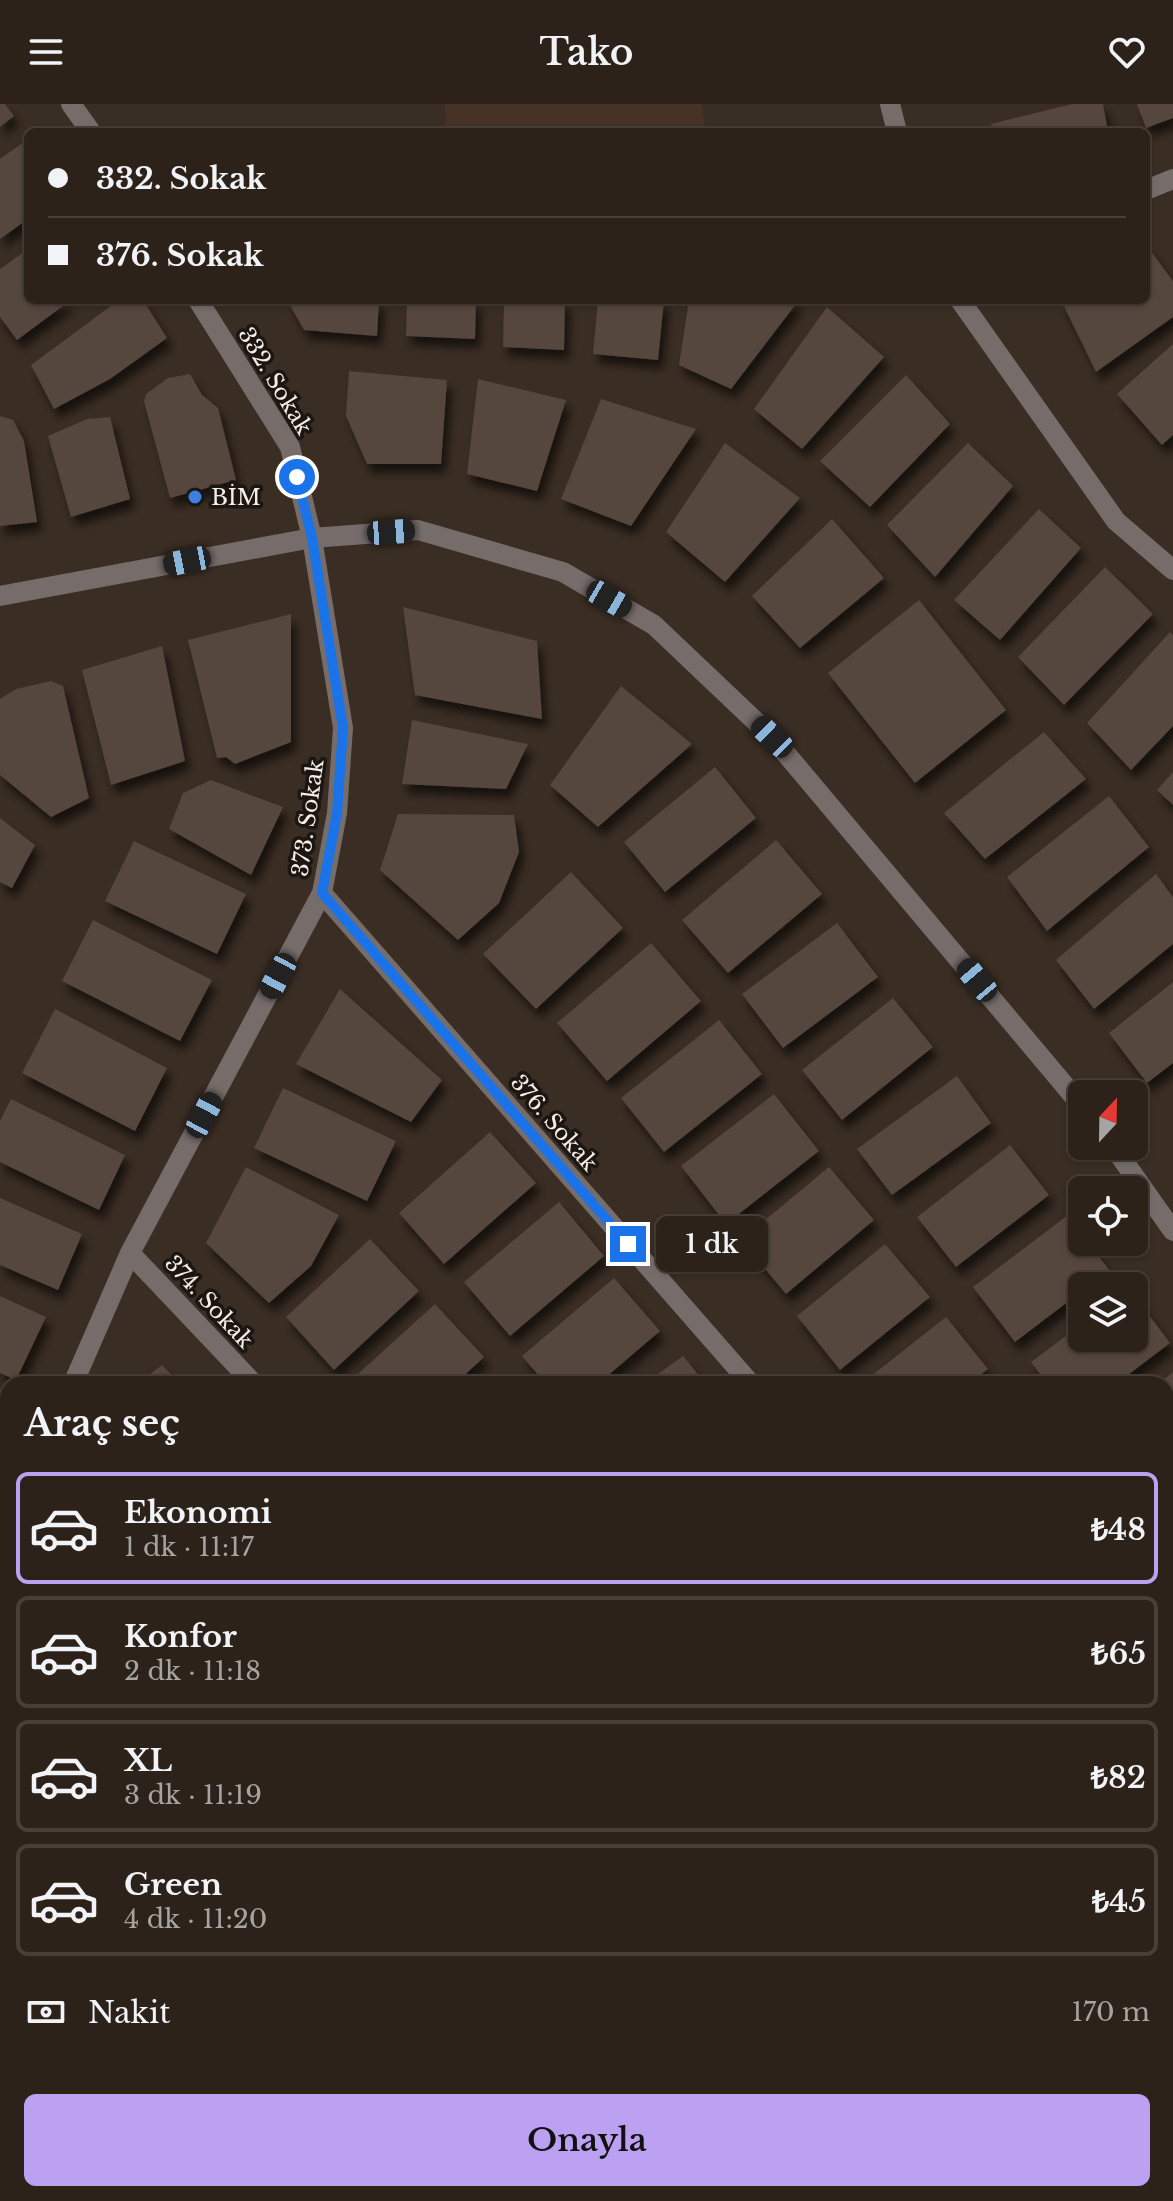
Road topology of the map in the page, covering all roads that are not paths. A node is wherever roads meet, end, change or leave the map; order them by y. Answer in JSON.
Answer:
{"nodes":[{"id":1,"x":71,"y":104,"type":"edge"},
{"id":2,"x":890,"y":104,"type":"edge"},
{"id":3,"x":88,"y":128,"type":"edge"},
{"id":4,"x":896,"y":128,"type":"edge"},
{"id":5,"x":1173,"y":179,"type":"edge"},
{"id":6,"x":1150,"y":188,"type":"edge"},
{"id":7,"x":201,"y":304,"type":"edge"},
{"id":8,"x":963,"y":304,"type":"edge"},
{"id":9,"x":312,"y":538,"type":"junction"},
{"id":10,"x":1173,"y":570,"type":"edge"},
{"id":11,"x":0,"y":596,"type":"edge"},
{"id":12,"x":322,"y":893,"type":"junction"},
{"id":13,"x":1068,"y":1089,"type":"edge"},
{"id":14,"x":1123,"y":1160,"type":"edge"},
{"id":15,"x":1173,"y":1231,"type":"edge"},
{"id":16,"x":130,"y":1253,"type":"junction"},
{"id":17,"x":76,"y":1376,"type":"edge"},
{"id":18,"x":246,"y":1376,"type":"edge"},
{"id":19,"x":744,"y":1376,"type":"edge"}],
"edges":[{"from":1,"to":3,"type":"street"},
{"from":2,"to":4,"type":"street"},
{"from":5,"to":6,"type":"street"},
{"from":7,"to":9,"type":"street","name":"332. Sokak"},
{"from":8,"to":10,"type":"street"},
{"from":9,"to":11,"type":"street"},
{"from":9,"to":12,"type":"street","name":"373. Sokak"},
{"from":9,"to":13,"type":"street"},
{"from":12,"to":16,"type":"street","name":"373. Sokak"},
{"from":12,"to":19,"type":"street","name":"376. Sokak"},
{"from":14,"to":15,"type":"street"},
{"from":16,"to":17,"type":"street","name":"373. Sokak"},
{"from":16,"to":18,"type":"street","name":"374. Sokak"}]}
